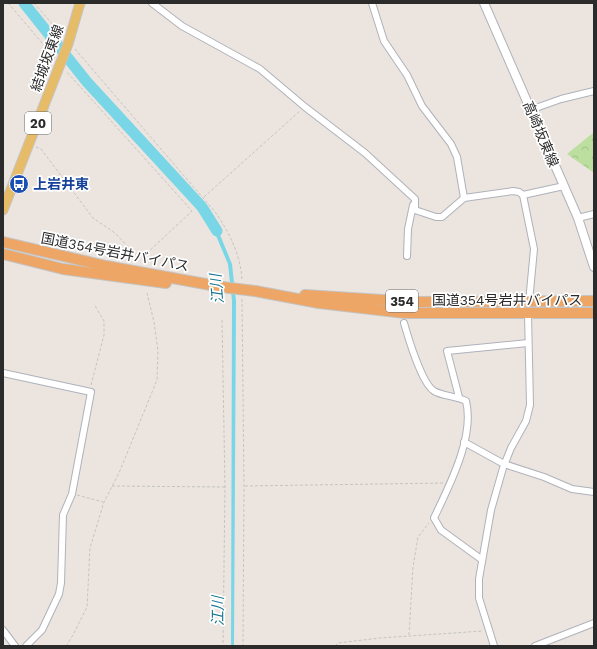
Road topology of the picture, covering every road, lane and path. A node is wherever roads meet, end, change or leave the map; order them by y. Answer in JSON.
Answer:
{"nodes":[{"id":1,"x":8,"y":3,"type":"edge"},
{"id":2,"x":34,"y":3,"type":"edge"},
{"id":3,"x":80,"y":3,"type":"edge"},
{"id":4,"x":152,"y":3,"type":"edge"},
{"id":5,"x":372,"y":3,"type":"edge"},
{"id":6,"x":484,"y":3,"type":"edge"},
{"id":7,"x":68,"y":43,"type":"junction"},
{"id":8,"x":61,"y":63,"type":"junction"},
{"id":9,"x":594,"y":91,"type":"edge"},
{"id":10,"x":305,"y":107,"type":"junction"},
{"id":11,"x":530,"y":110,"type":"junction"},
{"id":12,"x":29,"y":145,"type":"junction"},
{"id":13,"x":564,"y":186,"type":"junction"},
{"id":14,"x":523,"y":195,"type":"junction"},
{"id":15,"x":204,"y":197,"type":"junction"},
{"id":16,"x":464,"y":198,"type":"junction"},
{"id":17,"x":415,"y":199,"type":"junction"},
{"id":18,"x":3,"y":210,"type":"edge"},
{"id":19,"x":594,"y":214,"type":"edge"},
{"id":20,"x":578,"y":218,"type":"junction"},
{"id":21,"x":3,"y":242,"type":"edge"},
{"id":22,"x":3,"y":254,"type":"edge"},
{"id":23,"x":407,"y":256,"type":"dead end"},
{"id":24,"x":594,"y":267,"type":"edge"},
{"id":25,"x":222,"y":287,"type":"junction"},
{"id":26,"x":242,"y":287,"type":"dead end"},
{"id":27,"x":255,"y":291,"type":"junction"},
{"id":28,"x":147,"y":293,"type":"dead end"},
{"id":29,"x":242,"y":295,"type":"dead end"},
{"id":30,"x":594,"y":301,"type":"edge"},
{"id":31,"x":529,"y":302,"type":"junction"},
{"id":32,"x":94,"y":304,"type":"dead end"},
{"id":33,"x":594,"y":313,"type":"edge"},
{"id":34,"x":528,"y":314,"type":"junction"},
{"id":35,"x":222,"y":320,"type":"dead end"},
{"id":36,"x":404,"y":322,"type":"dead end"},
{"id":37,"x":528,"y":342,"type":"junction"},
{"id":38,"x":3,"y":373,"type":"edge"},
{"id":39,"x":91,"y":392,"type":"junction"},
{"id":40,"x":459,"y":398,"type":"junction"},
{"id":41,"x":464,"y":442,"type":"junction"},
{"id":42,"x":504,"y":464,"type":"junction"},
{"id":43,"x":451,"y":484,"type":"junction"},
{"id":44,"x":112,"y":486,"type":"junction"},
{"id":45,"x":244,"y":486,"type":"junction"},
{"id":46,"x":225,"y":487,"type":"junction"},
{"id":47,"x":594,"y":492,"type":"edge"},
{"id":48,"x":72,"y":494,"type":"junction"},
{"id":49,"x":104,"y":502,"type":"junction"},
{"id":50,"x":434,"y":518,"type":"junction"},
{"id":51,"x":481,"y":559,"type":"junction"},
{"id":52,"x":594,"y":623,"type":"edge"},
{"id":53,"x":3,"y":630,"type":"edge"},
{"id":54,"x":490,"y":631,"type":"junction"},
{"id":55,"x":409,"y":636,"type":"junction"},
{"id":56,"x":15,"y":646,"type":"edge"},
{"id":57,"x":26,"y":646,"type":"edge"},
{"id":58,"x":66,"y":646,"type":"edge"},
{"id":59,"x":223,"y":646,"type":"edge"},
{"id":60,"x":244,"y":646,"type":"edge"},
{"id":61,"x":334,"y":646,"type":"edge"},
{"id":62,"x":494,"y":646,"type":"edge"},
{"id":63,"x":535,"y":646,"type":"edge"}],
"edges":[{"from":1,"to":8,"type":"path"},
{"from":2,"to":7,"type":"path"},
{"from":3,"to":7,"type":"main road","name":"結城坂東線","number":"20"},
{"from":4,"to":10,"type":"street"},
{"from":5,"to":16,"type":"street"},
{"from":6,"to":11,"type":"main road","name":"高崎坂東線"},
{"from":7,"to":8,"type":"main road","name":"結城坂東線","number":"20"},
{"from":7,"to":15,"type":"path"},
{"from":8,"to":12,"type":"main road","name":"結城坂東線","number":"20"},
{"from":8,"to":12,"type":"path"},
{"from":9,"to":11,"type":"street"},
{"from":10,"to":15,"type":"path"},
{"from":10,"to":17,"type":"street"},
{"from":11,"to":13,"type":"main road","name":"高崎坂東線"},
{"from":12,"to":18,"type":"main road","name":"結城坂東線","number":"20"},
{"from":13,"to":14,"type":"street"},
{"from":13,"to":20,"type":"main road","name":"高崎坂東線"},
{"from":14,"to":16,"type":"street"},
{"from":14,"to":31,"type":"street"},
{"from":15,"to":26,"type":"path"},
{"from":16,"to":17,"type":"street"},
{"from":17,"to":23,"type":"street"},
{"from":19,"to":20,"type":"street"},
{"from":20,"to":24,"type":"main road","name":"高崎坂東線"},
{"from":21,"to":25,"type":"highway","name":"国道354号岩井バイパス","number":"354"},
{"from":22,"to":25,"type":"highway","name":"国道354号岩井バイパス","number":"354"},
{"from":25,"to":27,"type":"highway","name":"国道354号岩井バイパス","number":"354","bridge":true},
{"from":27,"to":31,"type":"highway","name":"国道354号岩井バイパス","number":"354"},
{"from":27,"to":34,"type":"highway","name":"国道354号岩井バイパス","number":"354"},
{"from":28,"to":44,"type":"path"},
{"from":29,"to":45,"type":"path"},
{"from":30,"to":31,"type":"highway","name":"国道354号岩井バイパス","number":"354"},
{"from":32,"to":39,"type":"path"},
{"from":33,"to":34,"type":"highway","name":"国道354号岩井バイパス","number":"354"},
{"from":34,"to":37,"type":"street"},
{"from":35,"to":46,"type":"path"},
{"from":36,"to":40,"type":"street"},
{"from":37,"to":40,"type":"street"},
{"from":37,"to":42,"type":"street"},
{"from":38,"to":39,"type":"street"},
{"from":39,"to":48,"type":"street"},
{"from":40,"to":41,"type":"street"},
{"from":41,"to":42,"type":"street"},
{"from":41,"to":43,"type":"street"},
{"from":42,"to":47,"type":"street"},
{"from":42,"to":51,"type":"street"},
{"from":43,"to":45,"type":"path"},
{"from":43,"to":50,"type":"street"},
{"from":44,"to":46,"type":"path"},
{"from":44,"to":49,"type":"path"},
{"from":45,"to":60,"type":"path"},
{"from":46,"to":59,"type":"path"},
{"from":48,"to":49,"type":"path"},
{"from":48,"to":57,"type":"street"},
{"from":49,"to":58,"type":"path"},
{"from":50,"to":51,"type":"street"},
{"from":50,"to":55,"type":"path"},
{"from":51,"to":54,"type":"street"},
{"from":52,"to":63,"type":"street"},
{"from":53,"to":56,"type":"street"},
{"from":54,"to":55,"type":"path"},
{"from":54,"to":62,"type":"street"},
{"from":55,"to":61,"type":"path"}]}
